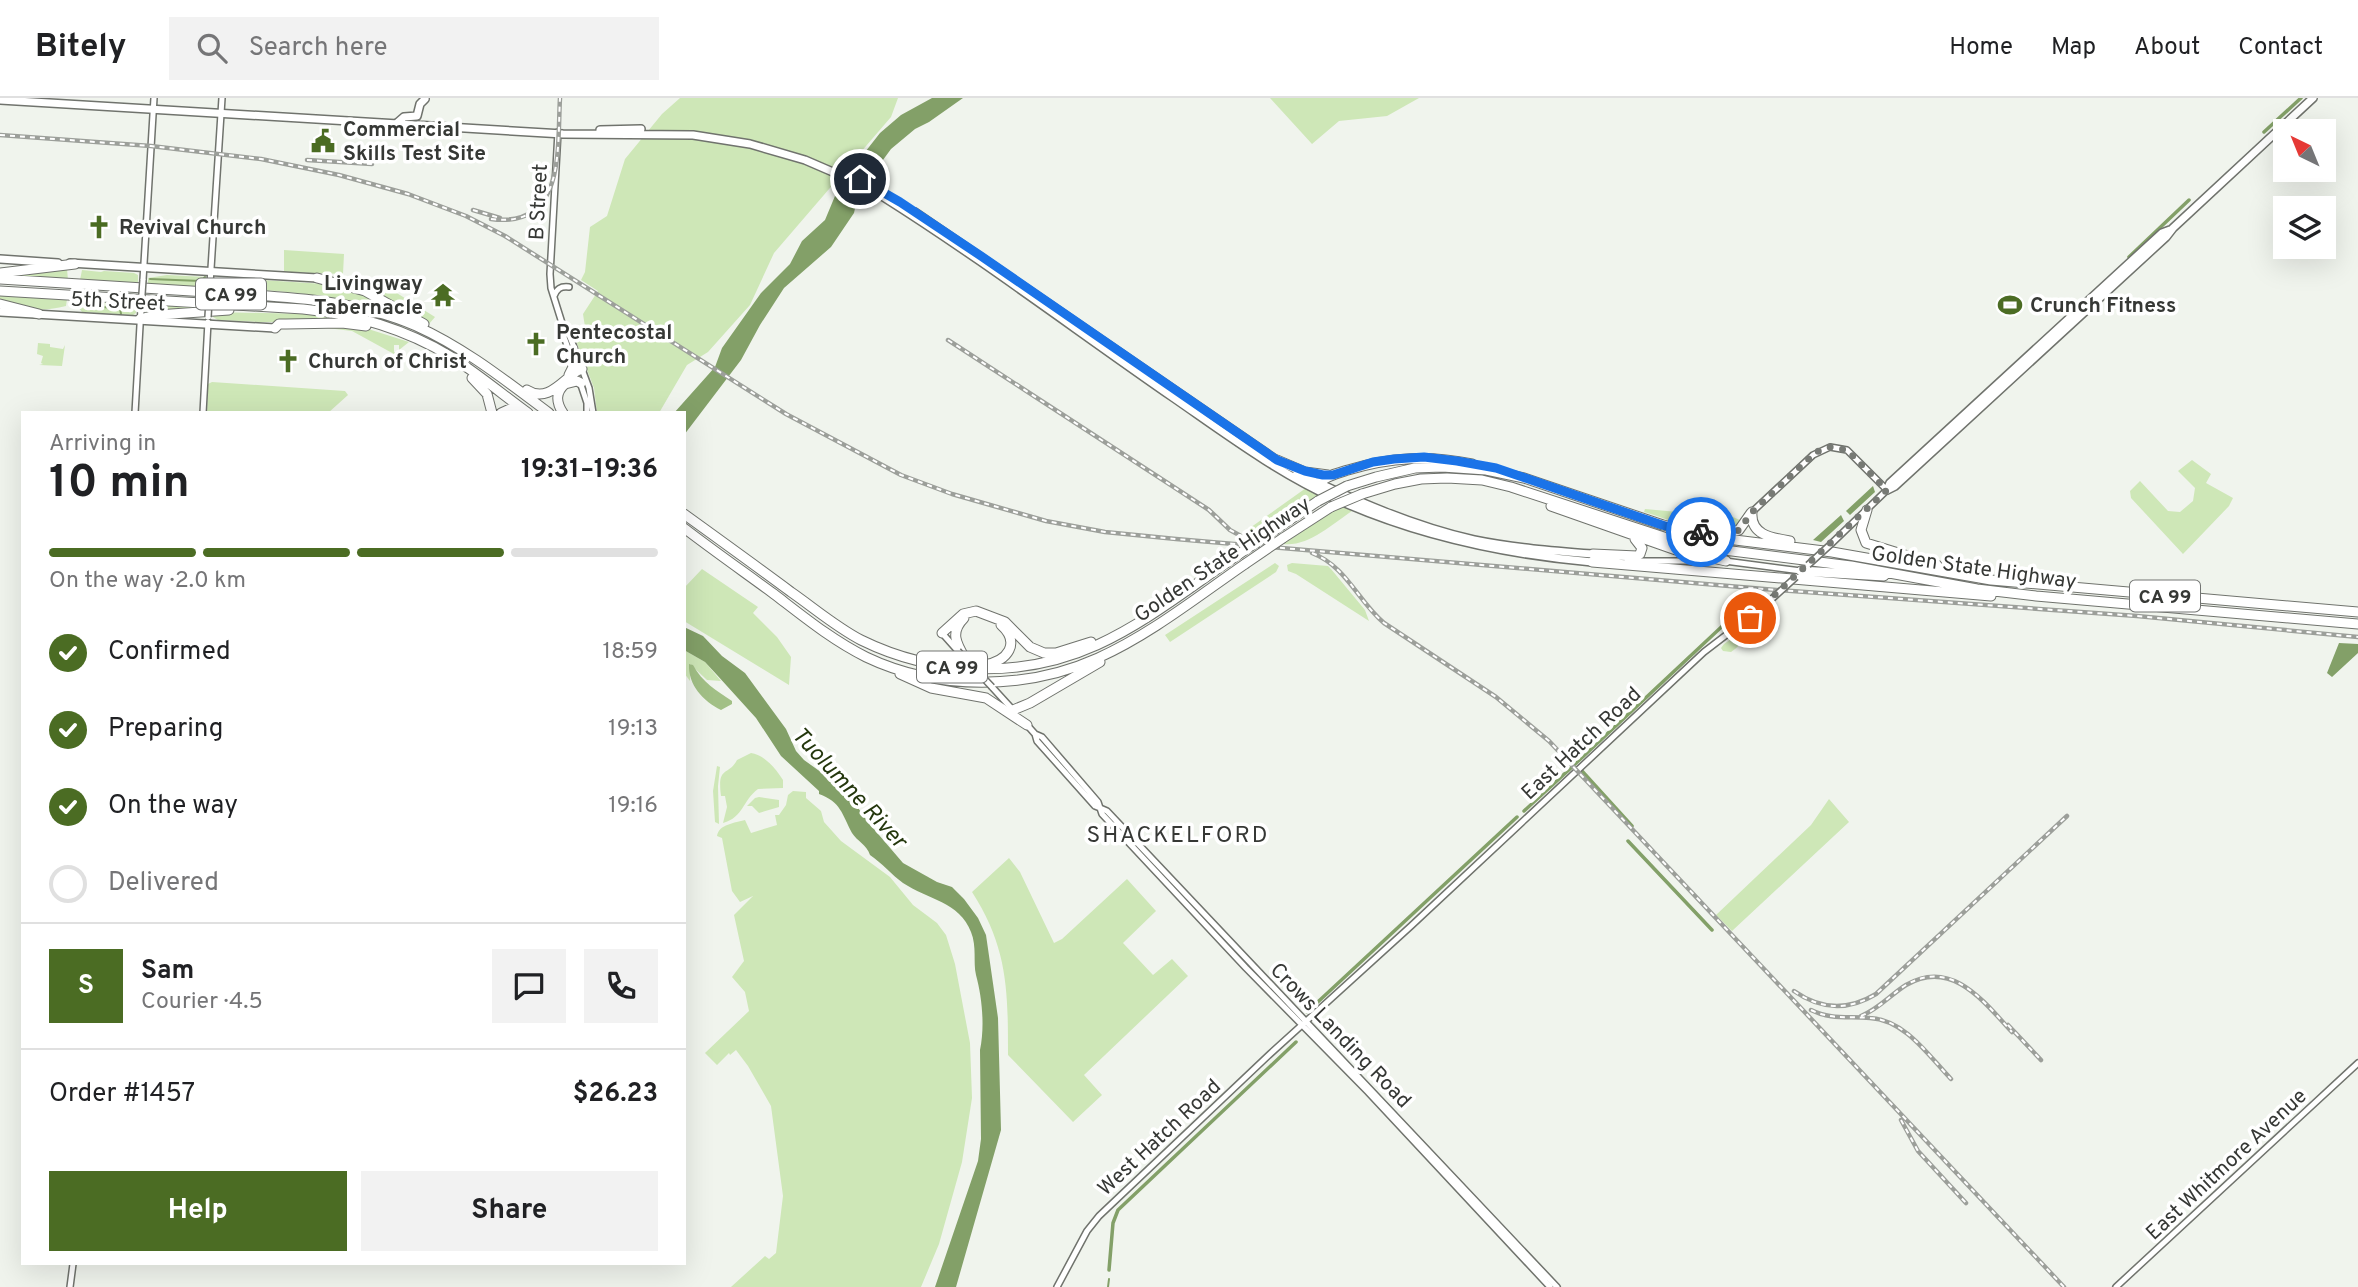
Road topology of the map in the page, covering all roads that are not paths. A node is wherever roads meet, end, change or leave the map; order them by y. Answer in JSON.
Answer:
{"nodes":[{"id":1,"x":154,"y":98,"type":"edge"},
{"id":2,"x":222,"y":98,"type":"edge"},
{"id":3,"x":2313,"y":98,"type":"edge"},
{"id":4,"x":425,"y":99,"type":"edge"},
{"id":5,"x":0,"y":100,"type":"edge"},
{"id":6,"x":153,"y":110,"type":"junction"},
{"id":7,"x":221,"y":113,"type":"junction"},
{"id":8,"x":396,"y":124,"type":"junction"},
{"id":9,"x":423,"y":125,"type":"junction"},
{"id":10,"x":558,"y":132,"type":"junction"},
{"id":11,"x":627,"y":132,"type":"junction"},
{"id":12,"x":0,"y":259,"type":"edge"},
{"id":13,"x":75,"y":264,"type":"junction"},
{"id":14,"x":143,"y":268,"type":"junction"},
{"id":15,"x":0,"y":272,"type":"edge"},
{"id":16,"x":211,"y":272,"type":"junction"},
{"id":17,"x":317,"y":278,"type":"joint"},
{"id":18,"x":0,"y":279,"type":"edge"},
{"id":19,"x":569,"y":287,"type":"dead end"},
{"id":20,"x":0,"y":291,"type":"edge"},
{"id":21,"x":554,"y":296,"type":"junction"},
{"id":22,"x":0,"y":304,"type":"edge"},
{"id":23,"x":303,"y":309,"type":"junction"},
{"id":24,"x":0,"y":312,"type":"edge"},
{"id":25,"x":39,"y":314,"type":"junction"},
{"id":26,"x":141,"y":319,"type":"junction"},
{"id":27,"x":208,"y":321,"type":"junction"},
{"id":28,"x":562,"y":323,"type":"junction"},
{"id":29,"x":275,"y":328,"type":"joint"},
{"id":30,"x":412,"y":337,"type":"junction"},
{"id":31,"x":422,"y":342,"type":"junction"},
{"id":32,"x":454,"y":345,"type":"junction"},
{"id":33,"x":571,"y":357,"type":"junction"},
{"id":34,"x":483,"y":363,"type":"junction"},
{"id":35,"x":579,"y":374,"type":"junction"},
{"id":36,"x":565,"y":382,"type":"junction"},
{"id":37,"x":135,"y":411,"type":"edge"},
{"id":38,"x":204,"y":411,"type":"edge"},
{"id":39,"x":491,"y":411,"type":"edge"},
{"id":40,"x":525,"y":411,"type":"edge"},
{"id":41,"x":546,"y":411,"type":"edge"},
{"id":42,"x":562,"y":411,"type":"edge"},
{"id":43,"x":587,"y":411,"type":"edge"},
{"id":44,"x":593,"y":411,"type":"edge"},
{"id":45,"x":1277,"y":460,"type":"junction"},
{"id":46,"x":1333,"y":475,"type":"junction"},
{"id":47,"x":1524,"y":478,"type":"junction"},
{"id":48,"x":1511,"y":488,"type":"junction"},
{"id":49,"x":1887,"y":490,"type":"junction"},
{"id":50,"x":1319,"y":492,"type":"junction"},
{"id":51,"x":1376,"y":509,"type":"junction"},
{"id":52,"x":1867,"y":510,"type":"junction"},
{"id":53,"x":1752,"y":512,"type":"junction"},
{"id":54,"x":1737,"y":513,"type":"dead end"},
{"id":55,"x":688,"y":517,"type":"edge"},
{"id":56,"x":1385,"y":519,"type":"junction"},
{"id":57,"x":1745,"y":522,"type":"junction"},
{"id":58,"x":686,"y":530,"type":"edge"},
{"id":59,"x":1680,"y":530,"type":"junction"},
{"id":60,"x":1624,"y":533,"type":"junction"},
{"id":61,"x":1481,"y":544,"type":"junction"},
{"id":62,"x":1832,"y":548,"type":"junction"},
{"id":63,"x":1592,"y":558,"type":"junction"},
{"id":64,"x":1726,"y":561,"type":"junction"},
{"id":65,"x":1777,"y":568,"type":"junction"},
{"id":66,"x":1802,"y":571,"type":"junction"},
{"id":67,"x":1972,"y":577,"type":"junction"},
{"id":68,"x":1938,"y":582,"type":"junction"},
{"id":69,"x":1786,"y":586,"type":"junction"},
{"id":70,"x":2036,"y":596,"type":"junction"},
{"id":71,"x":2358,"y":612,"type":"edge"},
{"id":72,"x":961,"y":622,"type":"junction"},
{"id":73,"x":2358,"y":624,"type":"edge"},
{"id":74,"x":1149,"y":631,"type":"junction"},
{"id":75,"x":943,"y":634,"type":"junction"},
{"id":76,"x":1113,"y":637,"type":"junction"},
{"id":77,"x":959,"y":651,"type":"junction"},
{"id":78,"x":867,"y":657,"type":"junction"},
{"id":79,"x":966,"y":660,"type":"joint"},
{"id":80,"x":954,"y":667,"type":"junction"},
{"id":81,"x":1030,"y":703,"type":"junction"},
{"id":82,"x":1013,"y":710,"type":"junction"},
{"id":83,"x":1031,"y":730,"type":"junction"},
{"id":84,"x":1100,"y":808,"type":"junction"},
{"id":85,"x":1137,"y":852,"type":"junction"},
{"id":86,"x":1161,"y":869,"type":"junction"},
{"id":87,"x":1240,"y":958,"type":"junction"},
{"id":88,"x":1305,"y":1024,"type":"junction"},
{"id":89,"x":2358,"y":1063,"type":"edge"},
{"id":90,"x":1397,"y":1124,"type":"junction"},
{"id":91,"x":1416,"y":1136,"type":"junction"},
{"id":92,"x":1493,"y":1227,"type":"junction"},
{"id":93,"x":1517,"y":1244,"type":"junction"},
{"id":94,"x":73,"y":1265,"type":"edge"},
{"id":95,"x":71,"y":1287,"type":"edge"},
{"id":96,"x":1058,"y":1287,"type":"edge"},
{"id":97,"x":1553,"y":1287,"type":"edge"},
{"id":98,"x":2116,"y":1287,"type":"edge"}],
"edges":[{"from":1,"to":6,"type":"main road"},
{"from":2,"to":7,"type":"main road"},
{"from":3,"to":49,"type":"main road","name":"East Hatch Road"},
{"from":4,"to":8,"type":"main road"},
{"from":4,"to":9,"type":"main road"},
{"from":5,"to":6,"type":"main road"},
{"from":6,"to":7,"type":"main road"},
{"from":6,"to":14,"type":"main road"},
{"from":7,"to":8,"type":"main road"},
{"from":7,"to":16,"type":"main road"},
{"from":8,"to":9,"type":"main road"},
{"from":9,"to":10,"type":"main road"},
{"from":10,"to":11,"type":"main road"},
{"from":10,"to":21,"type":"main road","name":"B Street"},
{"from":11,"to":45,"type":"main road"},
{"from":11,"to":50,"type":"main road"},
{"from":12,"to":13,"type":"main road"},
{"from":13,"to":14,"type":"main road"},
{"from":13,"to":15,"type":"highway"},
{"from":14,"to":16,"type":"main road"},
{"from":14,"to":26,"type":"main road","bridge":true},
{"from":16,"to":17,"type":"main road"},
{"from":16,"to":27,"type":"main road","bridge":true},
{"from":17,"to":32,"type":"highway"},
{"from":18,"to":32,"type":"highway","number":"CA 99"},
{"from":19,"to":21,"type":"main road"},
{"from":20,"to":23,"type":"highway","number":"CA 99"},
{"from":21,"to":28,"type":"main road","name":"B Street"},
{"from":22,"to":25,"type":"highway"},
{"from":23,"to":26,"type":"highway"},
{"from":23,"to":30,"type":"highway","number":"CA 99"},
{"from":24,"to":25,"type":"main road","name":"5th Street"},
{"from":25,"to":26,"type":"main road","name":"5th Street"},
{"from":26,"to":27,"type":"main road","name":"5th Street"},
{"from":26,"to":37,"type":"main road"},
{"from":27,"to":29,"type":"main road","name":"5th Street"},
{"from":27,"to":38,"type":"main road"},
{"from":28,"to":33,"type":"main road"},
{"from":28,"to":35,"type":"main road"},
{"from":29,"to":30,"type":"highway"},
{"from":30,"to":31,"type":"highway","number":"CA 99"},
{"from":31,"to":39,"type":"highway"},
{"from":31,"to":40,"type":"highway","number":"CA 99"},
{"from":32,"to":34,"type":"highway","number":"CA 99"},
{"from":33,"to":35,"type":"main road"},
{"from":33,"to":36,"type":"highway"},
{"from":34,"to":36,"type":"highway"},
{"from":34,"to":41,"type":"highway","number":"CA 99"},
{"from":35,"to":36,"type":"highway"},
{"from":35,"to":43,"type":"main road"},
{"from":35,"to":44,"type":"main road"},
{"from":36,"to":42,"type":"highway"},
{"from":45,"to":46,"type":"highway"},
{"from":45,"to":50,"type":"main road"},
{"from":46,"to":47,"type":"highway"},
{"from":46,"to":50,"type":"highway"},
{"from":47,"to":50,"type":"highway","name":"Golden State Highway","number":"CA 99","bridge":true},
{"from":47,"to":59,"type":"highway","name":"Golden State Highway","number":"CA 99"},
{"from":48,"to":60,"type":"highway"},
{"from":48,"to":68,"type":"highway","name":"Golden State Highway","number":"CA 99"},
{"from":48,"to":74,"type":"highway","name":"Golden State Highway","number":"CA 99","bridge":true},
{"from":49,"to":52,"type":"main road","name":"East Hatch Road"},
{"from":49,"to":53,"type":"main road"},
{"from":50,"to":51,"type":"main road"},
{"from":50,"to":56,"type":"main road"},
{"from":50,"to":76,"type":"highway","name":"Golden State Highway","number":"CA 99","bridge":true},
{"from":51,"to":56,"type":"main road"},
{"from":51,"to":61,"type":"main road"},
{"from":52,"to":62,"type":"main road","name":"East Hatch Road"},
{"from":52,"to":67,"type":"highway"},
{"from":53,"to":57,"type":"highway"},
{"from":53,"to":62,"type":"highway"},
{"from":54,"to":57,"type":"highway"},
{"from":55,"to":80,"type":"highway","name":"Golden State Highway","number":"CA 99"},
{"from":56,"to":61,"type":"main road"},
{"from":57,"to":59,"type":"highway"},
{"from":58,"to":78,"type":"highway","name":"Golden State Highway","number":"CA 99"},
{"from":59,"to":62,"type":"highway","name":"Golden State Highway","number":"CA 99"},
{"from":60,"to":63,"type":"highway"},
{"from":60,"to":64,"type":"highway"},
{"from":61,"to":63,"type":"main road"},
{"from":62,"to":66,"type":"main road","name":"East Hatch Road","bridge":true},
{"from":62,"to":67,"type":"highway","name":"Golden State Highway","number":"CA 99"},
{"from":63,"to":64,"type":"main road"},
{"from":63,"to":70,"type":"highway"},
{"from":64,"to":65,"type":"main road"},
{"from":65,"to":66,"type":"main road"},
{"from":65,"to":69,"type":"main road","bridge":true},
{"from":66,"to":68,"type":"highway"},
{"from":66,"to":69,"type":"main road","name":"East Hatch Road","bridge":true},
{"from":67,"to":71,"type":"highway","name":"Golden State Highway","number":"CA 99"},
{"from":68,"to":70,"type":"highway","name":"Golden State Highway","number":"CA 99"},
{"from":69,"to":88,"type":"main road","name":"East Hatch Road","bridge":true},
{"from":70,"to":73,"type":"highway","name":"Golden State Highway","number":"CA 99"},
{"from":72,"to":75,"type":"highway"},
{"from":72,"to":77,"type":"highway"},
{"from":72,"to":80,"type":"highway"},
{"from":74,"to":78,"type":"highway","name":"Golden State Highway","number":"CA 99"},
{"from":74,"to":81,"type":"highway"},
{"from":75,"to":76,"type":"highway"},
{"from":75,"to":77,"type":"main road"},
{"from":76,"to":80,"type":"highway","name":"Golden State Highway","number":"CA 99"},
{"from":77,"to":79,"type":"highway","bridge":true},
{"from":78,"to":83,"type":"highway"},
{"from":79,"to":82,"type":"main road","name":"Crows Landing Road","bridge":true},
{"from":81,"to":82,"type":"highway"},
{"from":81,"to":83,"type":"highway"},
{"from":82,"to":83,"type":"main road","name":"Crows Landing Road"},
{"from":83,"to":84,"type":"main road","name":"Crows Landing Road"},
{"from":84,"to":85,"type":"main road","name":"Crows Landing Road"},
{"from":84,"to":86,"type":"main road","name":"Crows Landing Road"},
{"from":85,"to":86,"type":"main road"},
{"from":85,"to":87,"type":"main road","name":"Crows Landing Road"},
{"from":86,"to":87,"type":"main road","name":"Crows Landing Road"},
{"from":87,"to":88,"type":"main road","name":"Crows Landing Road"},
{"from":87,"to":88,"type":"main road","name":"Crows Landing Road"},
{"from":88,"to":90,"type":"main road","name":"Crows Landing Road"},
{"from":88,"to":91,"type":"main road","name":"Crows Landing Road"},
{"from":88,"to":96,"type":"main road","name":"West Hatch Road"},
{"from":89,"to":98,"type":"main road","name":"East Whitmore Avenue"},
{"from":90,"to":91,"type":"main road"},
{"from":90,"to":92,"type":"main road","name":"Crows Landing Road"},
{"from":91,"to":93,"type":"main road","name":"Crows Landing Road"},
{"from":92,"to":93,"type":"main road"},
{"from":92,"to":97,"type":"main road","name":"Crows Landing Road"},
{"from":93,"to":97,"type":"main road","name":"Crows Landing Road"},
{"from":94,"to":95,"type":"main road"}]}
